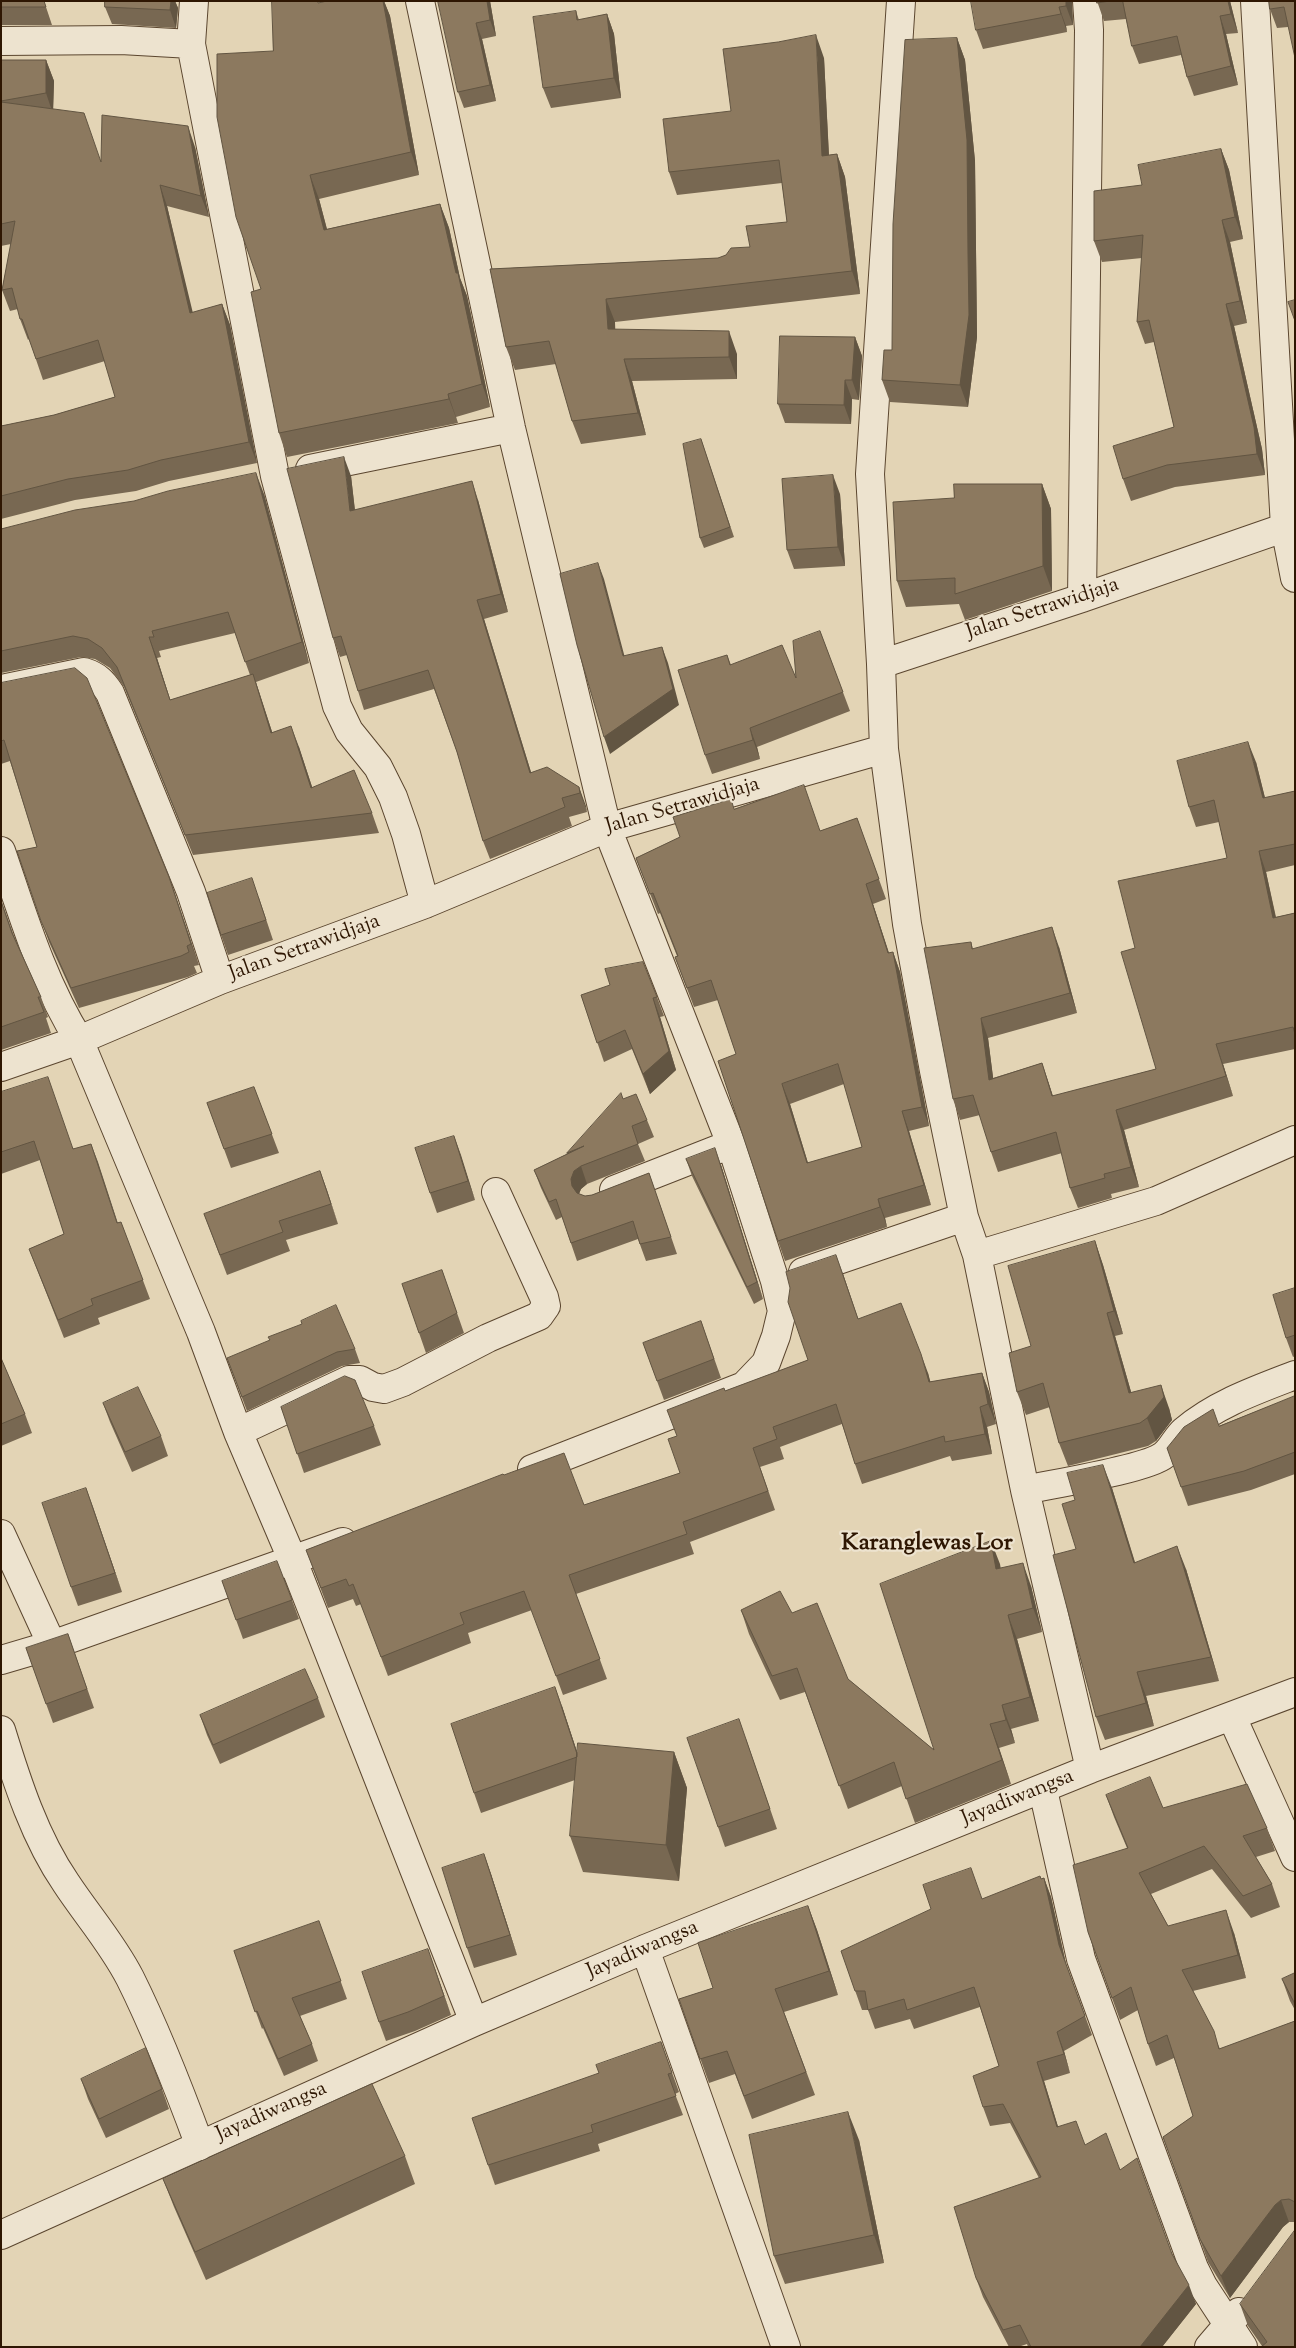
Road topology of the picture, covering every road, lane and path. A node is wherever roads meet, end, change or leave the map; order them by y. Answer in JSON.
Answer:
{"nodes":[{"id":1,"x":194,"y":1,"type":"edge"},
{"id":2,"x":420,"y":1,"type":"edge"},
{"id":3,"x":901,"y":1,"type":"edge"},
{"id":4,"x":1087,"y":1,"type":"edge"},
{"id":5,"x":1255,"y":1,"type":"edge"},
{"id":6,"x":1,"y":41,"type":"edge"},
{"id":7,"x":191,"y":44,"type":"junction"},
{"id":8,"x":508,"y":275,"type":"edge"},
{"id":9,"x":478,"y":277,"type":"junction"},
{"id":10,"x":511,"y":428,"type":"junction"},
{"id":11,"x":276,"y":476,"type":"junction"},
{"id":12,"x":247,"y":481,"type":"edge"},
{"id":13,"x":1290,"y":526,"type":"edge"},
{"id":14,"x":1295,"y":578,"type":"edge"},
{"id":15,"x":1082,"y":598,"type":"junction"},
{"id":16,"x":881,"y":664,"type":"junction"},
{"id":17,"x":1,"y":689,"type":"edge"},
{"id":18,"x":884,"y":749,"type":"junction"},
{"id":19,"x":607,"y":828,"type":"junction"},
{"id":20,"x":1,"y":851,"type":"edge"},
{"id":21,"x":425,"y":904,"type":"junction"},
{"id":22,"x":220,"y":980,"type":"junction"},
{"id":23,"x":79,"y":1040,"type":"junction"},
{"id":24,"x":1,"y":1067,"type":"edge"},
{"id":25,"x":1295,"y":1140,"type":"edge"},
{"id":26,"x":731,"y":1144,"type":"junction"},
{"id":27,"x":496,"y":1192,"type":"dead end"},
{"id":28,"x":593,"y":1198,"type":"edge"},
{"id":29,"x":964,"y":1217,"type":"junction"},
{"id":30,"x":977,"y":1255,"type":"junction"},
{"id":31,"x":775,"y":1281,"type":"junction"},
{"id":32,"x":1295,"y":1375,"type":"edge"},
{"id":33,"x":238,"y":1432,"type":"junction"},
{"id":34,"x":505,"y":1479,"type":"edge"},
{"id":35,"x":1025,"y":1490,"type":"junction"},
{"id":36,"x":367,"y":1533,"type":"edge"},
{"id":37,"x":1,"y":1534,"type":"edge"},
{"id":38,"x":293,"y":1561,"type":"junction"},
{"id":39,"x":52,"y":1645,"type":"junction"},
{"id":40,"x":1,"y":1660,"type":"edge"},
{"id":41,"x":1295,"y":1692,"type":"edge"},
{"id":42,"x":1232,"y":1717,"type":"junction"},
{"id":43,"x":1,"y":1730,"type":"edge"},
{"id":44,"x":1090,"y":1770,"type":"junction"},
{"id":45,"x":1043,"y":1790,"type":"junction"},
{"id":46,"x":1295,"y":1857,"type":"edge"},
{"id":47,"x":645,"y":1948,"type":"junction"},
{"id":48,"x":474,"y":2022,"type":"junction"},
{"id":49,"x":200,"y":2146,"type":"junction"},
{"id":50,"x":1,"y":2235,"type":"edge"},
{"id":51,"x":1256,"y":2288,"type":"edge"},
{"id":52,"x":1230,"y":2327,"type":"edge"},
{"id":53,"x":786,"y":2347,"type":"edge"},
{"id":54,"x":1209,"y":2347,"type":"edge"}],
"edges":[{"from":1,"to":7,"type":"street"},
{"from":2,"to":9,"type":"street"},
{"from":3,"to":16,"type":"street"},
{"from":4,"to":15,"type":"street"},
{"from":5,"to":13,"type":"street"},
{"from":6,"to":7,"type":"street"},
{"from":7,"to":11,"type":"street"},
{"from":8,"to":9,"type":"street"},
{"from":9,"to":10,"type":"street"},
{"from":10,"to":11,"type":"street"},
{"from":10,"to":19,"type":"street"},
{"from":11,"to":12,"type":"street"},
{"from":11,"to":21,"type":"street"},
{"from":13,"to":14,"type":"street"},
{"from":13,"to":15,"type":"street","name":"Jalan Setrawidjaja"},
{"from":15,"to":16,"type":"street","name":"Jalan Setrawidjaja"},
{"from":16,"to":18,"type":"street"},
{"from":17,"to":22,"type":"street"},
{"from":18,"to":19,"type":"street","name":"Jalan Setrawidjaja"},
{"from":18,"to":29,"type":"street"},
{"from":19,"to":21,"type":"street","name":"Jalan Setrawidjaja"},
{"from":19,"to":26,"type":"street"},
{"from":20,"to":23,"type":"street"},
{"from":21,"to":22,"type":"street","name":"Jalan Setrawidjaja"},
{"from":22,"to":23,"type":"street","name":"Jalan Setrawidjaja"},
{"from":23,"to":24,"type":"street","name":"Jalan Setrawidjaja"},
{"from":23,"to":33,"type":"street"},
{"from":25,"to":30,"type":"street"},
{"from":26,"to":28,"type":"street"},
{"from":26,"to":31,"type":"street"},
{"from":27,"to":33,"type":"street"},
{"from":29,"to":30,"type":"street"},
{"from":29,"to":31,"type":"street"},
{"from":30,"to":35,"type":"street"},
{"from":31,"to":34,"type":"street"},
{"from":32,"to":35,"type":"street"},
{"from":33,"to":38,"type":"street"},
{"from":35,"to":44,"type":"street"},
{"from":36,"to":38,"type":"street"},
{"from":37,"to":39,"type":"street"},
{"from":38,"to":39,"type":"street"},
{"from":38,"to":48,"type":"street"},
{"from":39,"to":40,"type":"street"},
{"from":41,"to":42,"type":"street","name":"Jayadiwangsa"},
{"from":42,"to":44,"type":"street","name":"Jayadiwangsa"},
{"from":42,"to":46,"type":"street"},
{"from":43,"to":49,"type":"street"},
{"from":44,"to":45,"type":"street","name":"Jayadiwangsa"},
{"from":45,"to":47,"type":"street","name":"Jayadiwangsa"},
{"from":45,"to":52,"type":"street"},
{"from":47,"to":48,"type":"street","name":"Jayadiwangsa"},
{"from":47,"to":53,"type":"street"},
{"from":48,"to":49,"type":"street","name":"Jayadiwangsa"},
{"from":49,"to":50,"type":"street","name":"Jayadiwangsa"},
{"from":51,"to":52,"type":"street"},
{"from":52,"to":54,"type":"street"}]}
